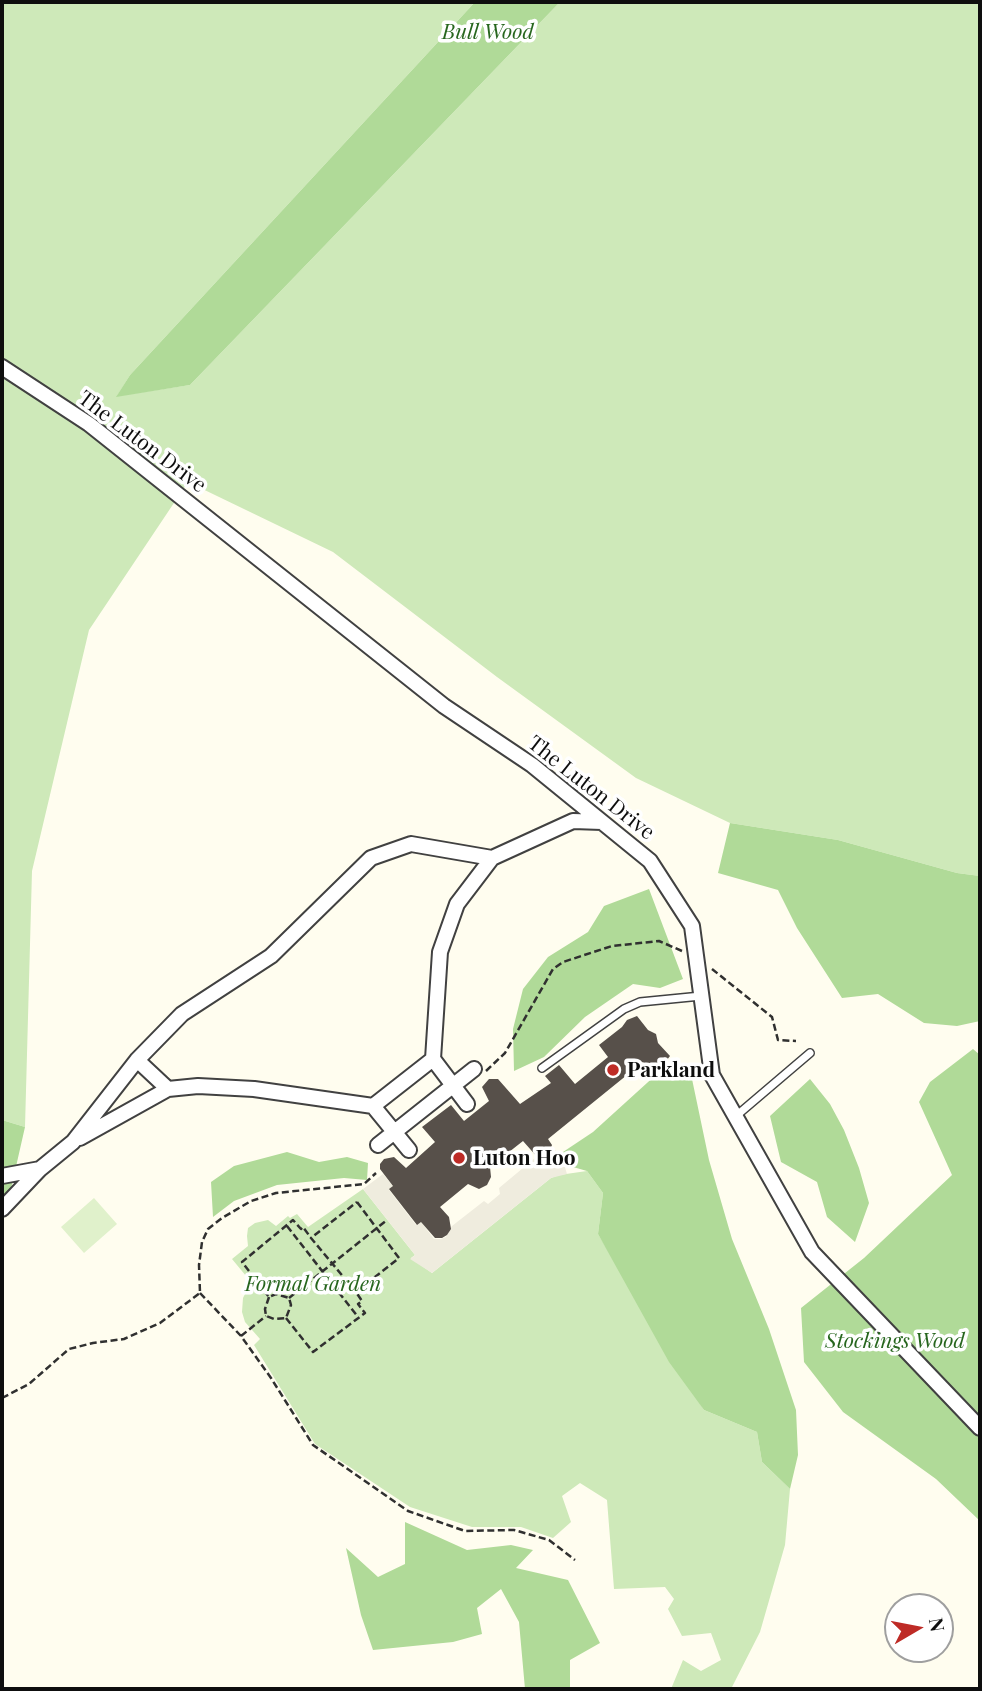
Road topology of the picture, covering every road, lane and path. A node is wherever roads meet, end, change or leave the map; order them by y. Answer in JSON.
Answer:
{"nodes":[{"id":1,"x":2,"y":368,"type":"edge"},
{"id":2,"x":602,"y":822,"type":"junction"},
{"id":3,"x":492,"y":858,"type":"junction"},
{"id":4,"x":696,"y":957,"type":"junction"},
{"id":5,"x":701,"y":996,"type":"junction"},
{"id":6,"x":796,"y":1041,"type":"dead end"},
{"id":7,"x":810,"y":1053,"type":"dead end"},
{"id":8,"x":433,"y":1059,"type":"junction"},
{"id":9,"x":137,"y":1060,"type":"junction"},
{"id":10,"x":542,"y":1068,"type":"dead end"},
{"id":11,"x":480,"y":1071,"type":"joint"},
{"id":12,"x":453,"y":1085,"type":"junction"},
{"id":13,"x":168,"y":1089,"type":"junction"},
{"id":14,"x":467,"y":1104,"type":"dead end"},
{"id":15,"x":373,"y":1106,"type":"junction"},
{"id":16,"x":735,"y":1116,"type":"junction"},
{"id":17,"x":395,"y":1132,"type":"junction"},
{"id":18,"x":72,"y":1142,"type":"junction"},
{"id":19,"x":378,"y":1145,"type":"dead end"},
{"id":20,"x":409,"y":1150,"type":"dead end"},
{"id":21,"x":40,"y":1169,"type":"junction"},
{"id":22,"x":376,"y":1172,"type":"dead end"},
{"id":23,"x":2,"y":1177,"type":"edge"},
{"id":24,"x":364,"y":1184,"type":"junction"},
{"id":25,"x":370,"y":1184,"type":"dead end"},
{"id":26,"x":2,"y":1209,"type":"edge"},
{"id":27,"x":387,"y":1220,"type":"dead end"},
{"id":28,"x":286,"y":1226,"type":"junction"},
{"id":29,"x":377,"y":1228,"type":"junction"},
{"id":30,"x":311,"y":1238,"type":"junction"},
{"id":31,"x":332,"y":1264,"type":"junction"},
{"id":32,"x":321,"y":1272,"type":"junction"},
{"id":33,"x":356,"y":1292,"type":"junction"},
{"id":34,"x":200,"y":1293,"type":"junction"},
{"id":35,"x":269,"y":1297,"type":"junction"},
{"id":36,"x":289,"y":1298,"type":"junction"},
{"id":37,"x":266,"y":1316,"type":"junction"},
{"id":38,"x":359,"y":1317,"type":"junction"},
{"id":39,"x":286,"y":1318,"type":"junction"},
{"id":40,"x":241,"y":1336,"type":"junction"},
{"id":41,"x":2,"y":1398,"type":"edge"},
{"id":42,"x":980,"y":1428,"type":"edge"},
{"id":43,"x":575,"y":1560,"type":"dead end"}],
"edges":[{"from":1,"to":2,"type":"street","name":"The Luton Drive"},
{"from":2,"to":3,"type":"street"},
{"from":2,"to":4,"type":"street","name":"The Luton Drive"},
{"from":3,"to":8,"type":"street"},
{"from":3,"to":9,"type":"street"},
{"from":4,"to":5,"type":"street","name":"The Luton Drive"},
{"from":4,"to":6,"type":"path"},
{"from":4,"to":11,"type":"path"},
{"from":5,"to":10,"type":"lane"},
{"from":5,"to":16,"type":"street","name":"The Luton Drive"},
{"from":7,"to":16,"type":"lane"},
{"from":8,"to":12,"type":"street"},
{"from":8,"to":15,"type":"street"},
{"from":9,"to":13,"type":"street"},
{"from":9,"to":18,"type":"street"},
{"from":11,"to":12,"type":"street"},
{"from":12,"to":14,"type":"street"},
{"from":12,"to":17,"type":"street"},
{"from":13,"to":15,"type":"street"},
{"from":13,"to":18,"type":"street"},
{"from":15,"to":17,"type":"street"},
{"from":16,"to":42,"type":"street","name":"The Luton Drive"},
{"from":17,"to":19,"type":"street"},
{"from":17,"to":20,"type":"street"},
{"from":18,"to":21,"type":"street"},
{"from":21,"to":23,"type":"street"},
{"from":21,"to":26,"type":"street"},
{"from":22,"to":24,"type":"path"},
{"from":24,"to":25,"type":"path"},
{"from":24,"to":34,"type":"path"},
{"from":27,"to":29,"type":"path"},
{"from":28,"to":30,"type":"path"},
{"from":28,"to":32,"type":"path"},
{"from":28,"to":35,"type":"path"},
{"from":29,"to":30,"type":"path"},
{"from":29,"to":31,"type":"path"},
{"from":29,"to":33,"type":"path"},
{"from":30,"to":31,"type":"path"},
{"from":31,"to":32,"type":"path"},
{"from":31,"to":33,"type":"path"},
{"from":32,"to":36,"type":"path"},
{"from":32,"to":38,"type":"path"},
{"from":33,"to":38,"type":"path"},
{"from":34,"to":40,"type":"path"},
{"from":34,"to":41,"type":"path"},
{"from":35,"to":36,"type":"path"},
{"from":35,"to":37,"type":"path"},
{"from":36,"to":39,"type":"path"},
{"from":37,"to":39,"type":"path"},
{"from":37,"to":40,"type":"path"},
{"from":38,"to":39,"type":"path"},
{"from":40,"to":43,"type":"path"}]}
